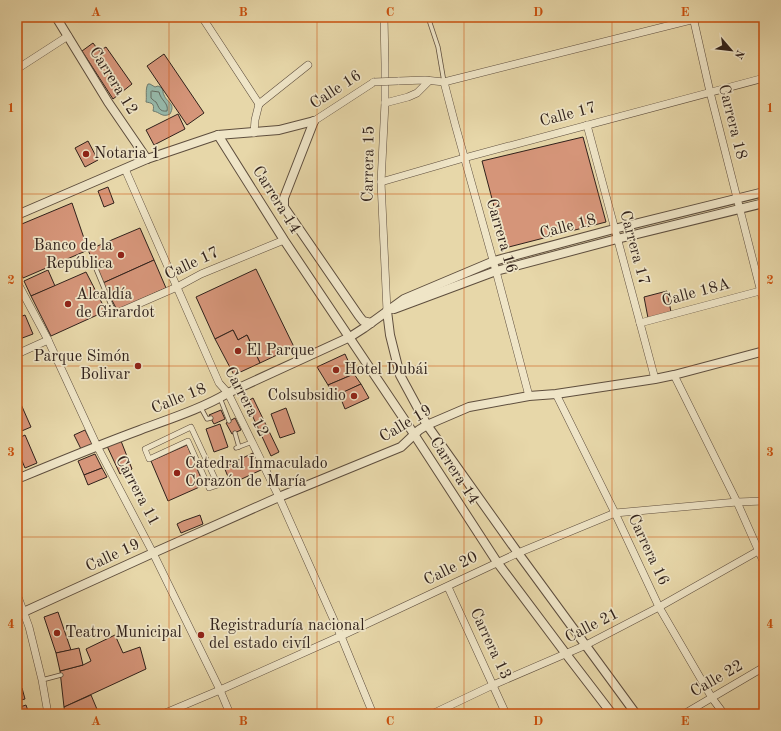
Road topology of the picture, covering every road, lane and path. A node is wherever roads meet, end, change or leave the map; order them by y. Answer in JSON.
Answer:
{"nodes":[{"id":1,"x":56,"y":17,"type":"edge"},
{"id":2,"x":202,"y":17,"type":"edge"},
{"id":3,"x":384,"y":17,"type":"edge"},
{"id":4,"x":428,"y":17,"type":"edge"},
{"id":5,"x":703,"y":17,"type":"edge"},
{"id":6,"x":693,"y":18,"type":"edge"},
{"id":7,"x":68,"y":36,"type":"junction"},
{"id":8,"x":308,"y":65,"type":"dead end"},
{"id":9,"x":17,"y":69,"type":"edge"},
{"id":10,"x":764,"y":78,"type":"edge"},
{"id":11,"x":429,"y":81,"type":"junction"},
{"id":12,"x":444,"y":82,"type":"junction"},
{"id":13,"x":710,"y":92,"type":"junction"},
{"id":14,"x":384,"y":103,"type":"junction"},
{"id":15,"x":259,"y":104,"type":"junction"},
{"id":16,"x":314,"y":121,"type":"junction"},
{"id":17,"x":587,"y":125,"type":"junction"},
{"id":18,"x":254,"y":133,"type":"junction"},
{"id":19,"x":218,"y":135,"type":"junction"},
{"id":20,"x":464,"y":158,"type":"junction"},
{"id":21,"x":147,"y":159,"type":"junction"},
{"id":22,"x":125,"y":169,"type":"junction"},
{"id":23,"x":381,"y":182,"type":"junction"},
{"id":24,"x":764,"y":192,"type":"edge"},
{"id":25,"x":737,"y":199,"type":"junction"},
{"id":26,"x":764,"y":203,"type":"edge"},
{"id":27,"x":740,"y":209,"type":"junction"},
{"id":28,"x":17,"y":215,"type":"edge"},
{"id":29,"x":614,"y":228,"type":"junction"},
{"id":30,"x":617,"y":239,"type":"junction"},
{"id":31,"x":284,"y":240,"type":"junction"},
{"id":32,"x":494,"y":262,"type":"junction"},
{"id":33,"x":94,"y":264,"type":"dead end"},
{"id":34,"x":496,"y":271,"type":"junction"},
{"id":35,"x":17,"y":282,"type":"edge"},
{"id":36,"x":177,"y":287,"type":"junction"},
{"id":37,"x":760,"y":291,"type":"junction"},
{"id":38,"x":764,"y":304,"type":"edge"},
{"id":39,"x":113,"y":310,"type":"joint"},
{"id":40,"x":387,"y":311,"type":"junction"},
{"id":41,"x":371,"y":323,"type":"junction"},
{"id":42,"x":640,"y":323,"type":"junction"},
{"id":43,"x":350,"y":338,"type":"junction"},
{"id":44,"x":48,"y":340,"type":"junction"},
{"id":45,"x":764,"y":351,"type":"edge"},
{"id":46,"x":17,"y":354,"type":"edge"},
{"id":47,"x":674,"y":375,"type":"junction"},
{"id":48,"x":655,"y":379,"type":"junction"},
{"id":49,"x":228,"y":393,"type":"junction"},
{"id":50,"x":556,"y":394,"type":"junction"},
{"id":51,"x":530,"y":396,"type":"junction"},
{"id":52,"x":220,"y":398,"type":"junction"},
{"id":53,"x":201,"y":406,"type":"junction"},
{"id":54,"x":211,"y":418,"type":"dead end"},
{"id":55,"x":229,"y":421,"type":"dead end"},
{"id":56,"x":427,"y":425,"type":"junction"},
{"id":57,"x":235,"y":433,"type":"dead end"},
{"id":58,"x":414,"y":435,"type":"junction"},
{"id":59,"x":252,"y":442,"type":"junction"},
{"id":60,"x":97,"y":446,"type":"junction"},
{"id":61,"x":149,"y":458,"type":"joint"},
{"id":62,"x":17,"y":479,"type":"edge"},
{"id":63,"x":279,"y":497,"type":"junction"},
{"id":64,"x":764,"y":501,"type":"edge"},
{"id":65,"x":737,"y":502,"type":"junction"},
{"id":66,"x":615,"y":512,"type":"junction"},
{"id":67,"x":758,"y":551,"type":"junction"},
{"id":68,"x":153,"y":553,"type":"junction"},
{"id":69,"x":518,"y":553,"type":"junction"},
{"id":70,"x":497,"y":562,"type":"junction"},
{"id":71,"x":764,"y":563,"type":"edge"},
{"id":72,"x":448,"y":587,"type":"junction"},
{"id":73,"x":17,"y":594,"type":"edge"},
{"id":74,"x":659,"y":607,"type":"junction"},
{"id":75,"x":20,"y":613,"type":"edge"},
{"id":76,"x":341,"y":636,"type":"junction"},
{"id":77,"x":586,"y":646,"type":"junction"},
{"id":78,"x":566,"y":654,"type":"junction"},
{"id":79,"x":764,"y":667,"type":"edge"},
{"id":80,"x":61,"y":675,"type":"dead end"},
{"id":81,"x":42,"y":680,"type":"junction"},
{"id":82,"x":493,"y":685,"type":"junction"},
{"id":83,"x":220,"y":690,"type":"junction"},
{"id":84,"x":712,"y":698,"type":"junction"},
{"id":85,"x":48,"y":714,"type":"edge"},
{"id":86,"x":163,"y":714,"type":"edge"},
{"id":87,"x":230,"y":714,"type":"edge"},
{"id":88,"x":373,"y":714,"type":"edge"},
{"id":89,"x":432,"y":714,"type":"edge"},
{"id":90,"x":506,"y":714,"type":"edge"},
{"id":91,"x":612,"y":714,"type":"edge"},
{"id":92,"x":636,"y":714,"type":"edge"},
{"id":93,"x":684,"y":714,"type":"edge"},
{"id":94,"x":724,"y":714,"type":"edge"}],
"edges":[{"from":1,"to":7,"type":"street","name":"Carrera 12"},
{"from":2,"to":15,"type":"street"},
{"from":3,"to":14,"type":"street","name":"Carrera 15"},
{"from":4,"to":12,"type":"lane"},
{"from":5,"to":6,"type":"street","name":"Calle 16"},
{"from":6,"to":12,"type":"street","name":"Calle 16"},
{"from":6,"to":13,"type":"street","name":"Carrera 18"},
{"from":7,"to":9,"type":"street"},
{"from":7,"to":21,"type":"street","name":"Carrera 12"},
{"from":8,"to":15,"type":"street"},
{"from":10,"to":13,"type":"street","name":"Calle 17"},
{"from":11,"to":12,"type":"street","name":"Calle 16"},
{"from":11,"to":14,"type":"street"},
{"from":11,"to":16,"type":"street","name":"Calle 16","bridge":true},
{"from":12,"to":20,"type":"street","name":"Carrera 16"},
{"from":13,"to":17,"type":"street","name":"Calle 17"},
{"from":13,"to":25,"type":"street","name":"Carrera 18"},
{"from":14,"to":23,"type":"street","name":"Carrera 15"},
{"from":15,"to":18,"type":"street"},
{"from":16,"to":18,"type":"street","name":"Calle 16"},
{"from":16,"to":41,"type":"street","name":"Carrera 14"},
{"from":17,"to":20,"type":"street","name":"Calle 17"},
{"from":17,"to":29,"type":"street","name":"Carrera 17"},
{"from":18,"to":19,"type":"street","name":"Calle 16"},
{"from":19,"to":21,"type":"street","name":"Calle 16"},
{"from":19,"to":31,"type":"street","name":"Carrera 14"},
{"from":20,"to":23,"type":"street","name":"Calle 17"},
{"from":20,"to":32,"type":"street","name":"Carrera 16"},
{"from":21,"to":22,"type":"street","name":"Calle 16"},
{"from":22,"to":28,"type":"street","name":"Calle 16"},
{"from":22,"to":36,"type":"street","name":"Carrera 12"},
{"from":23,"to":40,"type":"street","name":"Carrera 15"},
{"from":24,"to":25,"type":"street","name":"Calle 18"},
{"from":25,"to":27,"type":"street","name":"Carrera 18"},
{"from":25,"to":29,"type":"street","name":"Calle 18"},
{"from":26,"to":27,"type":"street","name":"Calle 18"},
{"from":27,"to":30,"type":"street","name":"Calle 18"},
{"from":27,"to":37,"type":"street","name":"Carrera 18"},
{"from":29,"to":30,"type":"street","name":"Carrera 17"},
{"from":29,"to":32,"type":"street","name":"Calle 18"},
{"from":30,"to":34,"type":"street","name":"Calle 18"},
{"from":30,"to":42,"type":"street","name":"Carrera 17"},
{"from":31,"to":36,"type":"street","name":"Calle 17"},
{"from":31,"to":43,"type":"street","name":"Carrera 14"},
{"from":32,"to":34,"type":"street","name":"Carrera 16"},
{"from":32,"to":40,"type":"street","name":"Calle 18"},
{"from":33,"to":39,"type":"lane"},
{"from":34,"to":40,"type":"street","name":"Calle 18"},
{"from":34,"to":51,"type":"street","name":"Carrera 16"},
{"from":35,"to":44,"type":"street","name":"Carrera 11"},
{"from":36,"to":39,"type":"street","name":"Calle 17"},
{"from":36,"to":49,"type":"street","name":"Carrera 12"},
{"from":37,"to":38,"type":"street","name":"Carrera 18"},
{"from":37,"to":42,"type":"street","name":"Calle 18A"},
{"from":40,"to":41,"type":"street","name":"Calle 18"},
{"from":40,"to":56,"type":"street","name":"Carrera 14"},
{"from":41,"to":43,"type":"street","name":"Calle 18"},
{"from":42,"to":48,"type":"street","name":"Carrera 17"},
{"from":43,"to":49,"type":"street","name":"Calle 18"},
{"from":43,"to":58,"type":"street","name":"Carrera 14"},
{"from":44,"to":46,"type":"street"},
{"from":44,"to":60,"type":"street","name":"Carrera 11"},
{"from":45,"to":47,"type":"street","name":"Calle 19"},
{"from":47,"to":48,"type":"street","name":"Calle 19"},
{"from":47,"to":65,"type":"street"},
{"from":48,"to":50,"type":"street","name":"Calle 19"},
{"from":49,"to":52,"type":"street","name":"Calle 18"},
{"from":49,"to":59,"type":"street","name":"Carrera 12"},
{"from":50,"to":51,"type":"street","name":"Calle 19"},
{"from":50,"to":66,"type":"street","name":"Carrera 16"},
{"from":51,"to":56,"type":"street","name":"Calle 19"},
{"from":52,"to":53,"type":"street","name":"Calle 18"},
{"from":52,"to":55,"type":"lane"},
{"from":53,"to":54,"type":"lane"},
{"from":53,"to":60,"type":"street","name":"Calle 18"},
{"from":56,"to":58,"type":"street","name":"Calle 19"},
{"from":56,"to":69,"type":"street","name":"Carrera 14"},
{"from":57,"to":59,"type":"lane"},
{"from":58,"to":63,"type":"street","name":"Calle 19"},
{"from":58,"to":70,"type":"street","name":"Carrera 14"},
{"from":59,"to":63,"type":"street","name":"Carrera 12"},
{"from":60,"to":62,"type":"street","name":"Calle 18"},
{"from":60,"to":68,"type":"street","name":"Carrera 11"},
{"from":61,"to":61,"type":"street"},
{"from":63,"to":68,"type":"street","name":"Calle 19"},
{"from":63,"to":76,"type":"street","name":"Carrera 12"},
{"from":64,"to":65,"type":"street","name":"Calle 20"},
{"from":65,"to":66,"type":"street","name":"Calle 20"},
{"from":65,"to":67,"type":"street"},
{"from":66,"to":69,"type":"street","name":"Calle 20"},
{"from":66,"to":74,"type":"street","name":"Carrera 16"},
{"from":67,"to":71,"type":"street"},
{"from":67,"to":74,"type":"street","name":"Calle 21"},
{"from":68,"to":75,"type":"street","name":"Calle 19"},
{"from":68,"to":83,"type":"street","name":"Carrera 11"},
{"from":69,"to":70,"type":"street","name":"Calle 20"},
{"from":69,"to":77,"type":"street","name":"Carrera 14"},
{"from":70,"to":72,"type":"street","name":"Calle 20"},
{"from":70,"to":78,"type":"street","name":"Carrera 14"},
{"from":72,"to":76,"type":"street","name":"Calle 20"},
{"from":72,"to":82,"type":"street","name":"Carrera 13"},
{"from":73,"to":75,"type":"street"},
{"from":74,"to":77,"type":"street","name":"Calle 21"},
{"from":74,"to":84,"type":"street","name":"Carrera 16"},
{"from":75,"to":81,"type":"street"},
{"from":76,"to":83,"type":"street","name":"Calle 20"},
{"from":76,"to":88,"type":"street","name":"Carrera 12"},
{"from":77,"to":78,"type":"street","name":"Calle 21"},
{"from":77,"to":92,"type":"street","name":"Carrera 14"},
{"from":78,"to":82,"type":"street","name":"Calle 21"},
{"from":78,"to":91,"type":"street","name":"Carrera 14"},
{"from":79,"to":84,"type":"street","name":"Calle 22"},
{"from":80,"to":81,"type":"lane"},
{"from":81,"to":85,"type":"street"},
{"from":82,"to":89,"type":"street","name":"Calle 21"},
{"from":82,"to":90,"type":"street","name":"Carrera 13"},
{"from":83,"to":86,"type":"street","name":"Calle 20"},
{"from":83,"to":87,"type":"street","name":"Carrera 11"},
{"from":84,"to":93,"type":"street","name":"Calle 22"},
{"from":84,"to":94,"type":"street","name":"Carrera 16"}]}
